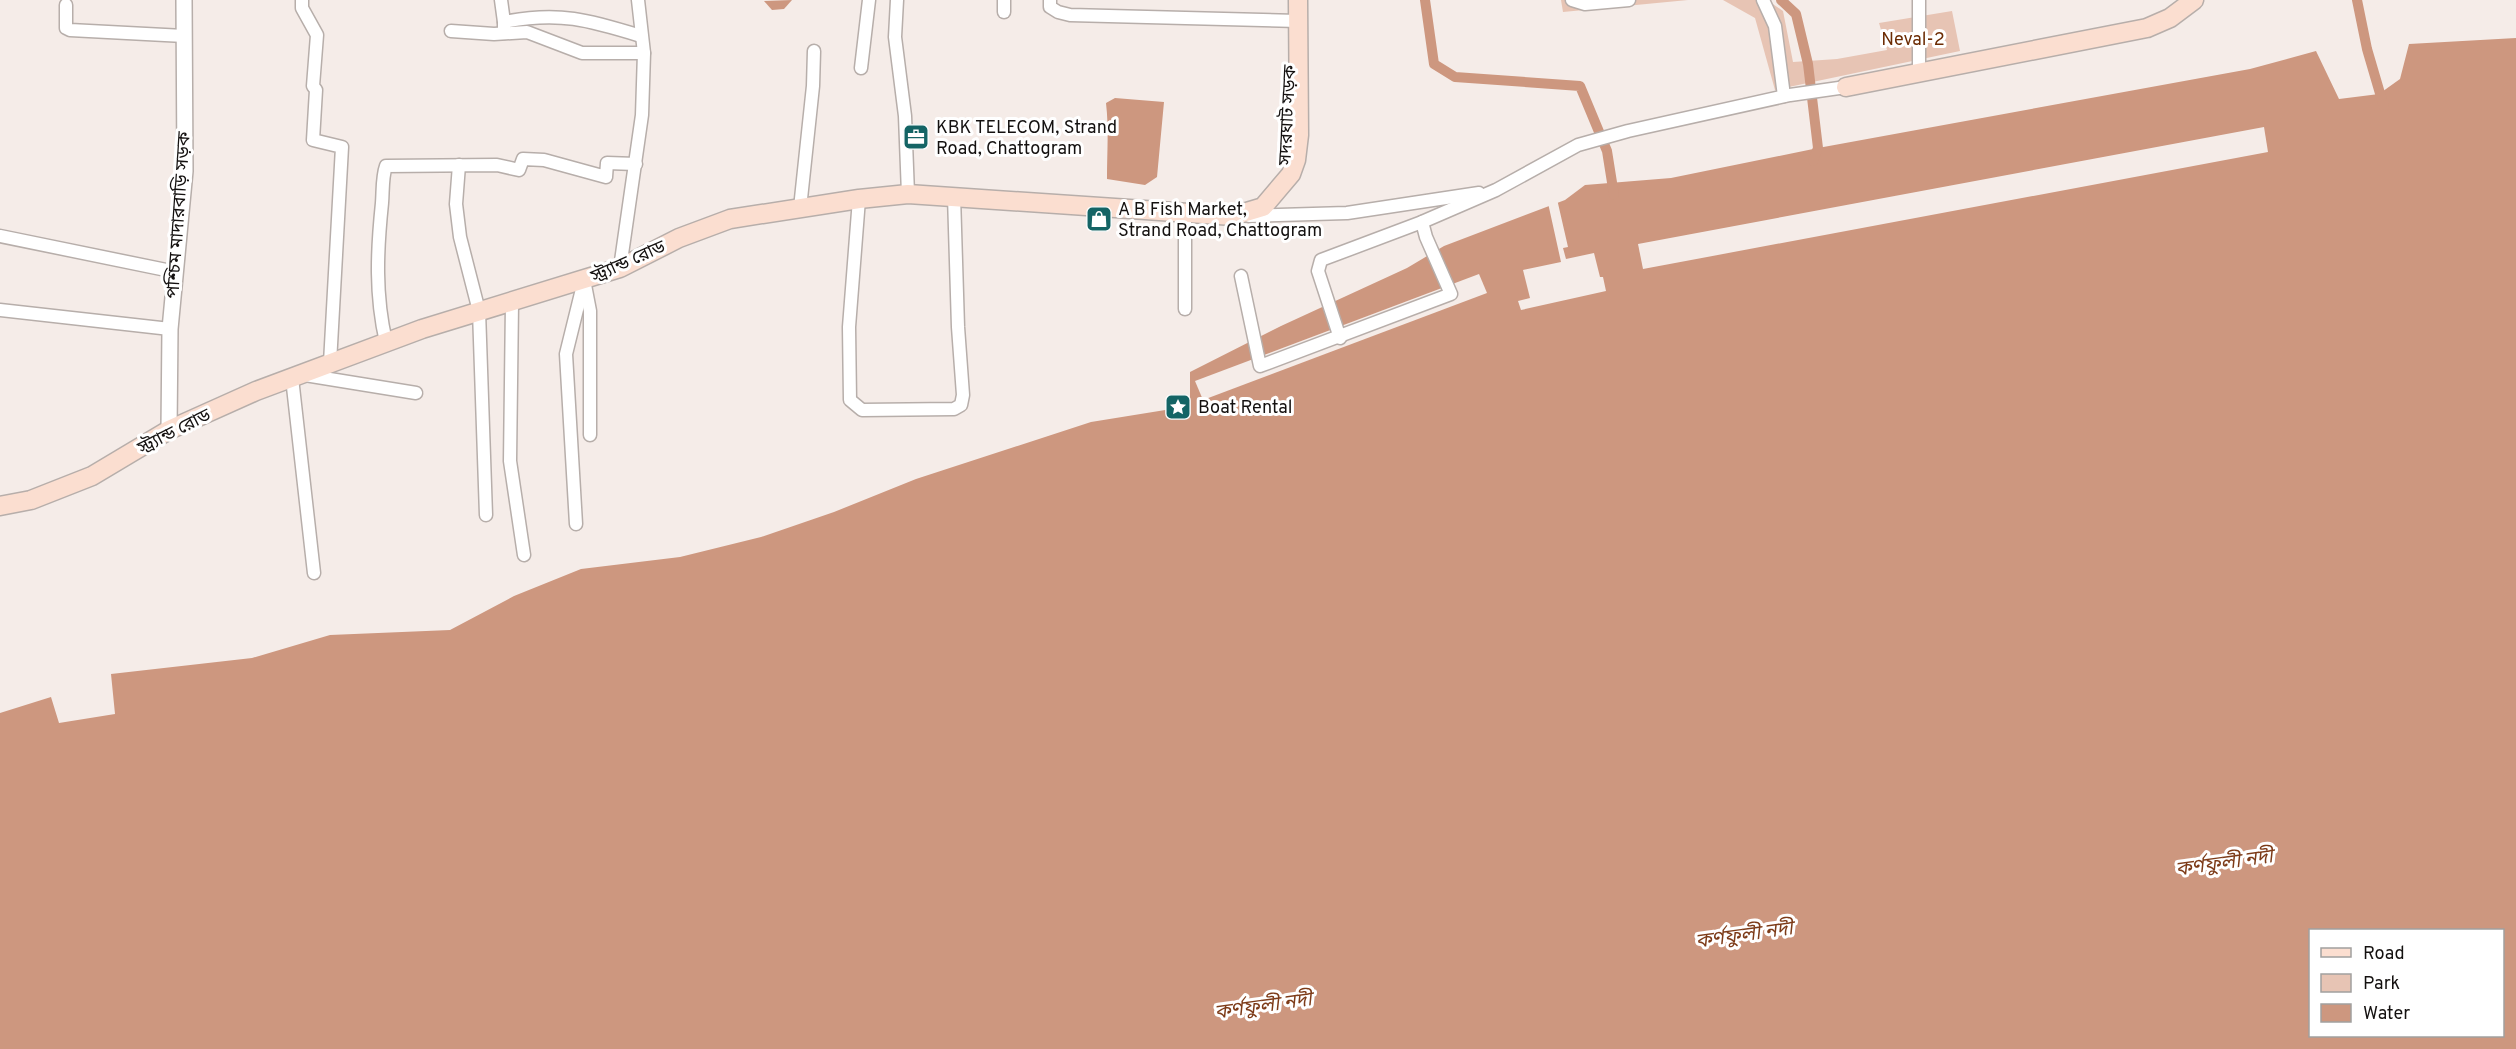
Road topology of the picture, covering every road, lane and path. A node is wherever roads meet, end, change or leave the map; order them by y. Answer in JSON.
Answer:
{"nodes":[{"id":1,"x":184,"y":0,"type":"edge"},
{"id":2,"x":302,"y":0,"type":"edge"},
{"id":3,"x":501,"y":0,"type":"edge"},
{"id":4,"x":638,"y":0,"type":"edge"},
{"id":5,"x":868,"y":0,"type":"edge"},
{"id":6,"x":897,"y":0,"type":"edge"},
{"id":7,"x":1050,"y":0,"type":"edge"},
{"id":8,"x":1290,"y":0,"type":"edge"},
{"id":9,"x":1298,"y":0,"type":"edge"},
{"id":10,"x":1572,"y":0,"type":"edge"},
{"id":11,"x":1629,"y":0,"type":"edge"},
{"id":12,"x":1763,"y":0,"type":"edge"},
{"id":13,"x":1918,"y":0,"type":"edge"},
{"id":14,"x":2194,"y":0,"type":"edge"},
{"id":15,"x":66,"y":5,"type":"dead end"},
{"id":16,"x":1294,"y":21,"type":"junction"},
{"id":17,"x":504,"y":27,"type":"junction"},
{"id":18,"x":452,"y":31,"type":"dead end"},
{"id":19,"x":184,"y":36,"type":"junction"},
{"id":20,"x":641,"y":36,"type":"junction"},
{"id":21,"x":814,"y":51,"type":"dead end"},
{"id":22,"x":644,"y":53,"type":"junction"},
{"id":23,"x":861,"y":68,"type":"dead end"},
{"id":24,"x":1919,"y":72,"type":"junction"},
{"id":25,"x":1846,"y":87,"type":"joint"},
{"id":26,"x":1787,"y":96,"type":"junction"},
{"id":27,"x":636,"y":164,"type":"junction"},
{"id":28,"x":459,"y":165,"type":"junction"},
{"id":29,"x":1283,"y":185,"type":"joint"},
{"id":30,"x":1496,"y":190,"type":"junction"},
{"id":31,"x":908,"y":194,"type":"junction"},
{"id":32,"x":954,"y":196,"type":"junction"},
{"id":33,"x":859,"y":199,"type":"junction"},
{"id":34,"x":801,"y":208,"type":"junction"},
{"id":35,"x":1185,"y":213,"type":"junction"},
{"id":36,"x":1233,"y":216,"type":"junction"},
{"id":37,"x":1422,"y":222,"type":"junction"},
{"id":38,"x":0,"y":236,"type":"edge"},
{"id":39,"x":620,"y":268,"type":"junction"},
{"id":40,"x":176,"y":272,"type":"junction"},
{"id":41,"x":1241,"y":276,"type":"dead end"},
{"id":42,"x":584,"y":281,"type":"junction"},
{"id":43,"x":512,"y":303,"type":"junction"},
{"id":44,"x":1185,"y":309,"type":"dead end"},
{"id":45,"x":0,"y":310,"type":"edge"},
{"id":46,"x":478,"y":311,"type":"junction"},
{"id":47,"x":170,"y":329,"type":"junction"},
{"id":48,"x":1340,"y":338,"type":"junction"},
{"id":49,"x":386,"y":342,"type":"junction"},
{"id":50,"x":330,"y":363,"type":"junction"},
{"id":51,"x":296,"y":376,"type":"junction"},
{"id":52,"x":416,"y":393,"type":"dead end"},
{"id":53,"x":169,"y":430,"type":"junction"},
{"id":54,"x":590,"y":435,"type":"dead end"},
{"id":55,"x":0,"y":507,"type":"edge"},
{"id":56,"x":486,"y":515,"type":"dead end"},
{"id":57,"x":576,"y":524,"type":"dead end"},
{"id":58,"x":524,"y":555,"type":"dead end"},
{"id":59,"x":314,"y":573,"type":"dead end"}],
"edges":[{"from":1,"to":19,"type":"street","name":"পশ্চিম মাদারবাড়ি সড়ক"},
{"from":2,"to":50,"type":"street"},
{"from":3,"to":17,"type":"street"},
{"from":4,"to":20,"type":"street"},
{"from":5,"to":23,"type":"street"},
{"from":6,"to":31,"type":"street"},
{"from":7,"to":16,"type":"street"},
{"from":8,"to":16,"type":"main road","name":"সদরঘাট সড়ক"},
{"from":9,"to":16,"type":"main road","name":"সদরঘাট সড়ক"},
{"from":10,"to":11,"type":"street"},
{"from":12,"to":26,"type":"street"},
{"from":13,"to":24,"type":"street"},
{"from":14,"to":24,"type":"main road"},
{"from":15,"to":19,"type":"street"},
{"from":16,"to":29,"type":"main road","name":"সদরঘাট সড়ক"},
{"from":17,"to":18,"type":"street"},
{"from":17,"to":20,"type":"street"},
{"from":17,"to":22,"type":"street"},
{"from":19,"to":40,"type":"street","name":"পশ্চিম মাদারবাড়ি সড়ক"},
{"from":20,"to":22,"type":"street"},
{"from":21,"to":34,"type":"street"},
{"from":22,"to":27,"type":"street"},
{"from":24,"to":25,"type":"main road"},
{"from":25,"to":26,"type":"street"},
{"from":26,"to":30,"type":"street"},
{"from":27,"to":28,"type":"street"},
{"from":27,"to":39,"type":"street"},
{"from":28,"to":46,"type":"street"},
{"from":28,"to":49,"type":"street"},
{"from":29,"to":36,"type":"main road","name":"স্ট্র্যান্ড রোড"},
{"from":30,"to":36,"type":"street"},
{"from":30,"to":37,"type":"street"},
{"from":31,"to":32,"type":"main road","name":"স্ট্র্যান্ড রোড"},
{"from":31,"to":33,"type":"main road","name":"স্ট্র্যান্ড রোড"},
{"from":32,"to":33,"type":"street"},
{"from":32,"to":35,"type":"main road","name":"স্ট্র্যান্ড রোড"},
{"from":33,"to":34,"type":"main road","name":"স্ট্র্যান্ড রোড"},
{"from":34,"to":39,"type":"main road","name":"স্ট্র্যান্ড রোড"},
{"from":35,"to":36,"type":"main road","name":"স্ট্র্যান্ড রোড"},
{"from":35,"to":44,"type":"street"},
{"from":37,"to":48,"type":"street"},
{"from":37,"to":48,"type":"street"},
{"from":38,"to":40,"type":"street"},
{"from":39,"to":42,"type":"main road","name":"স্ট্র্যান্ড রোড"},
{"from":40,"to":47,"type":"street","name":"পশ্চিম মাদারবাড়ি সড়ক"},
{"from":41,"to":48,"type":"street"},
{"from":42,"to":43,"type":"main road","name":"স্ট্র্যান্ড রোড"},
{"from":42,"to":54,"type":"street"},
{"from":42,"to":57,"type":"street"},
{"from":43,"to":46,"type":"main road","name":"স্ট্র্যান্ড রোড"},
{"from":43,"to":58,"type":"street"},
{"from":45,"to":47,"type":"street"},
{"from":46,"to":49,"type":"main road","name":"স্ট্র্যান্ড রোড"},
{"from":46,"to":56,"type":"street"},
{"from":47,"to":53,"type":"street","name":"পশ্চিম মাদারবাড়ি সড়ক"},
{"from":49,"to":50,"type":"main road","name":"স্ট্র্যান্ড রোড"},
{"from":50,"to":51,"type":"main road","name":"স্ট্র্যান্ড রোড"},
{"from":51,"to":52,"type":"street"},
{"from":51,"to":53,"type":"main road","name":"স্ট্র্যান্ড রোড"},
{"from":51,"to":59,"type":"street"},
{"from":53,"to":55,"type":"main road","name":"স্ট্র্যান্ড রোড"}]}
